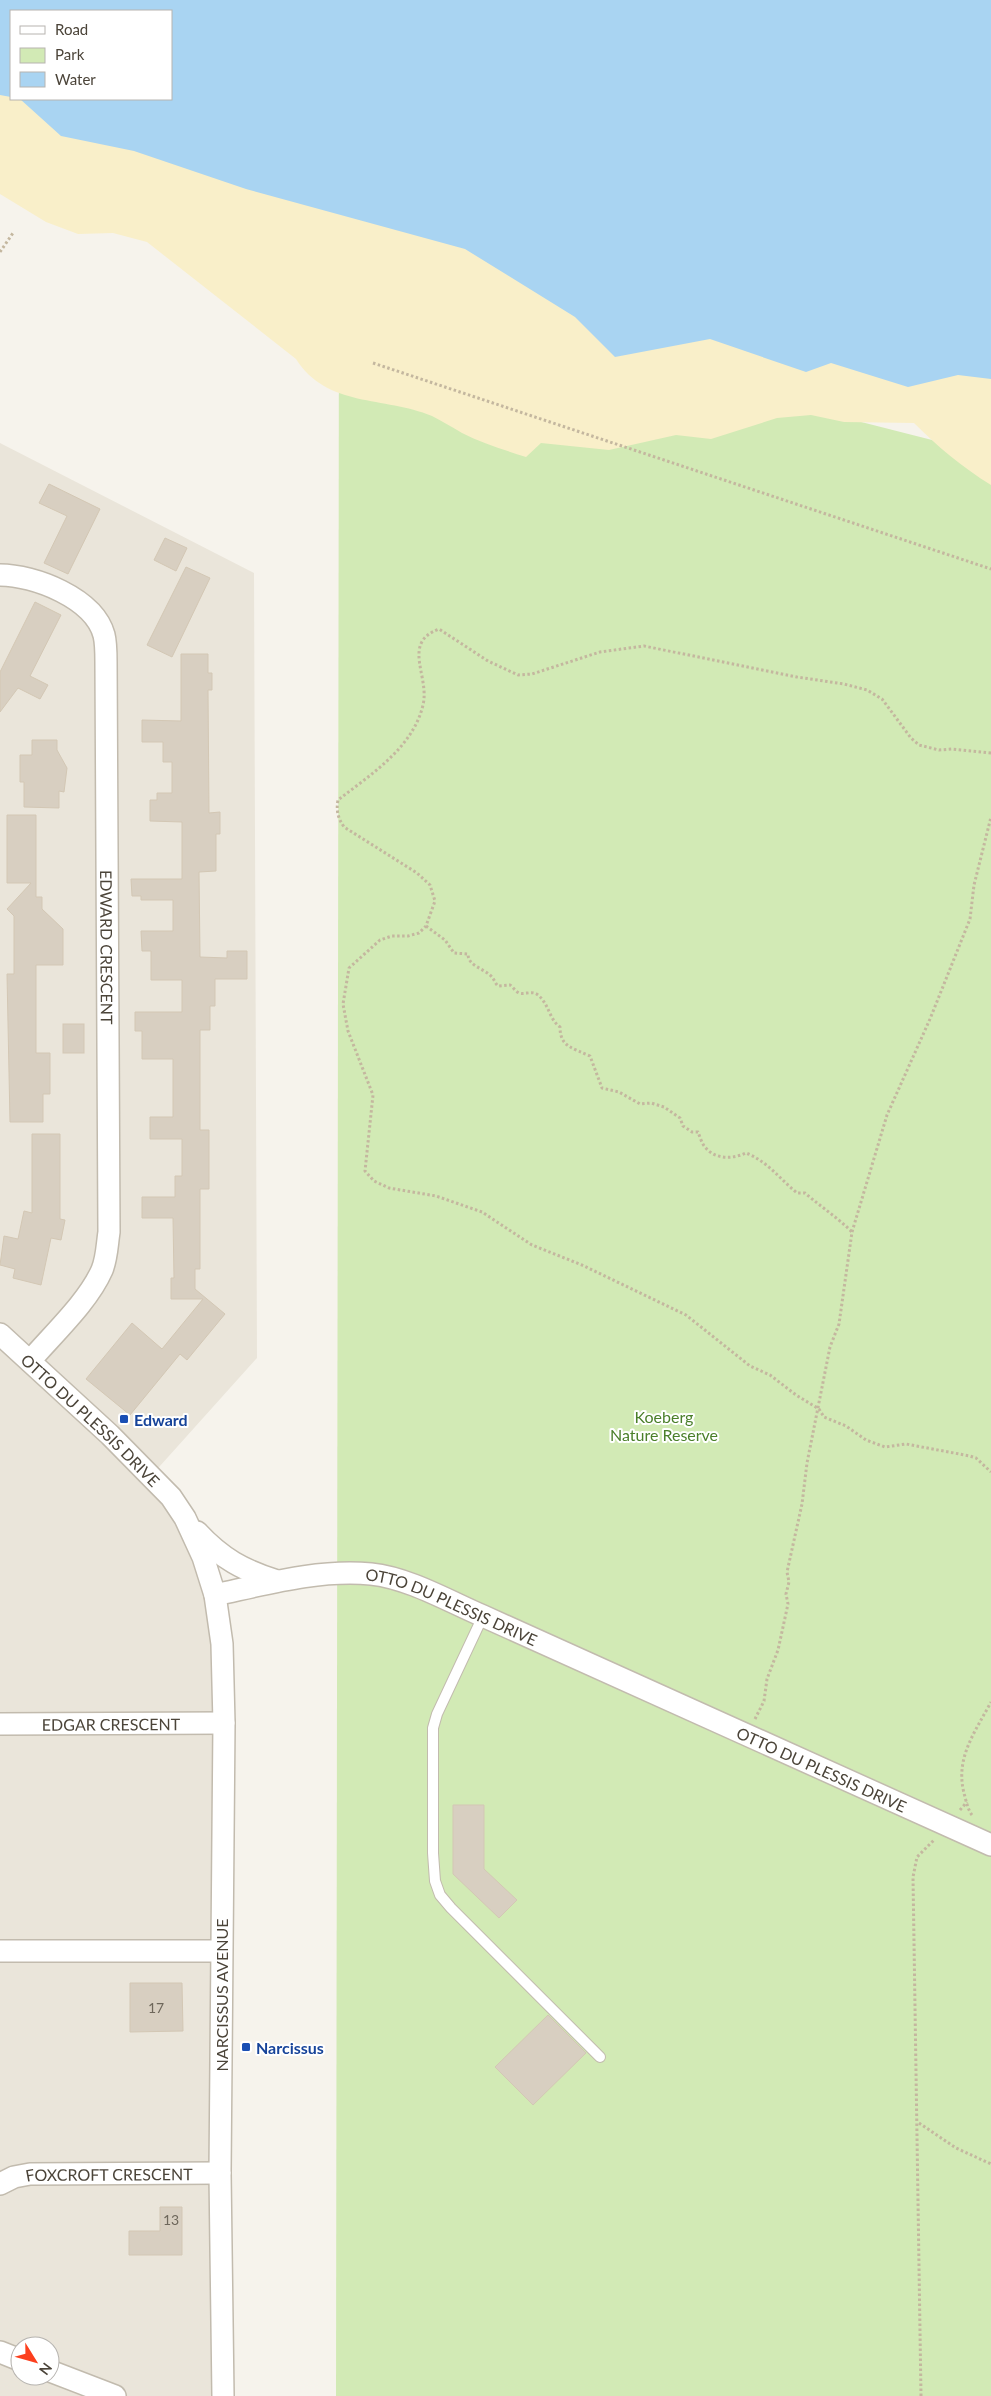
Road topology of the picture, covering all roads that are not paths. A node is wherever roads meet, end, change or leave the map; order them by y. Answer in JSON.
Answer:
{"nodes":[{"id":1,"x":0,"y":575,"type":"edge"},
{"id":2,"x":0,"y":1334,"type":"edge"},
{"id":3,"x":30,"y":1361,"type":"junction"},
{"id":4,"x":185,"y":1518,"type":"junction"},
{"id":5,"x":278,"y":1581,"type":"junction"},
{"id":6,"x":215,"y":1595,"type":"junction"},
{"id":7,"x":483,"y":1616,"type":"junction"},
{"id":8,"x":224,"y":1723,"type":"junction"},
{"id":9,"x":0,"y":1724,"type":"edge"},
{"id":10,"x":991,"y":1845,"type":"edge"},
{"id":11,"x":0,"y":1950,"type":"edge"},
{"id":12,"x":221,"y":1951,"type":"junction"},
{"id":13,"x":600,"y":2057,"type":"dead end"},
{"id":14,"x":220,"y":2173,"type":"junction"},
{"id":15,"x":0,"y":2184,"type":"edge"},
{"id":16,"x":60,"y":2375,"type":"edge"},
{"id":17,"x":115,"y":2396,"type":"edge"},
{"id":18,"x":223,"y":2396,"type":"edge"}],
"edges":[{"from":1,"to":3,"type":"street","name":"EDWARD CRESCENT"},
{"from":2,"to":3,"type":"street","name":"OTTO DU PLESSIS DRIVE"},
{"from":3,"to":4,"type":"street","name":"OTTO DU PLESSIS DRIVE"},
{"from":4,"to":5,"type":"street"},
{"from":4,"to":6,"type":"street","name":"OTTO DU PLESSIS DRIVE"},
{"from":5,"to":6,"type":"street","name":"OTTO DU PLESSIS DRIVE"},
{"from":5,"to":7,"type":"street","name":"OTTO DU PLESSIS DRIVE"},
{"from":6,"to":8,"type":"street","name":"NARCISSUS AVENUE"},
{"from":7,"to":10,"type":"street","name":"OTTO DU PLESSIS DRIVE"},
{"from":7,"to":13,"type":"lane"},
{"from":8,"to":9,"type":"street","name":"EDGAR CRESCENT"},
{"from":8,"to":12,"type":"street","name":"NARCISSUS AVENUE"},
{"from":11,"to":12,"type":"street"},
{"from":12,"to":14,"type":"street","name":"NARCISSUS AVENUE"},
{"from":14,"to":15,"type":"street","name":"FOXCROFT CRESCENT"},
{"from":14,"to":18,"type":"street","name":"NARCISSUS AVENUE"},
{"from":16,"to":17,"type":"street"}]}
